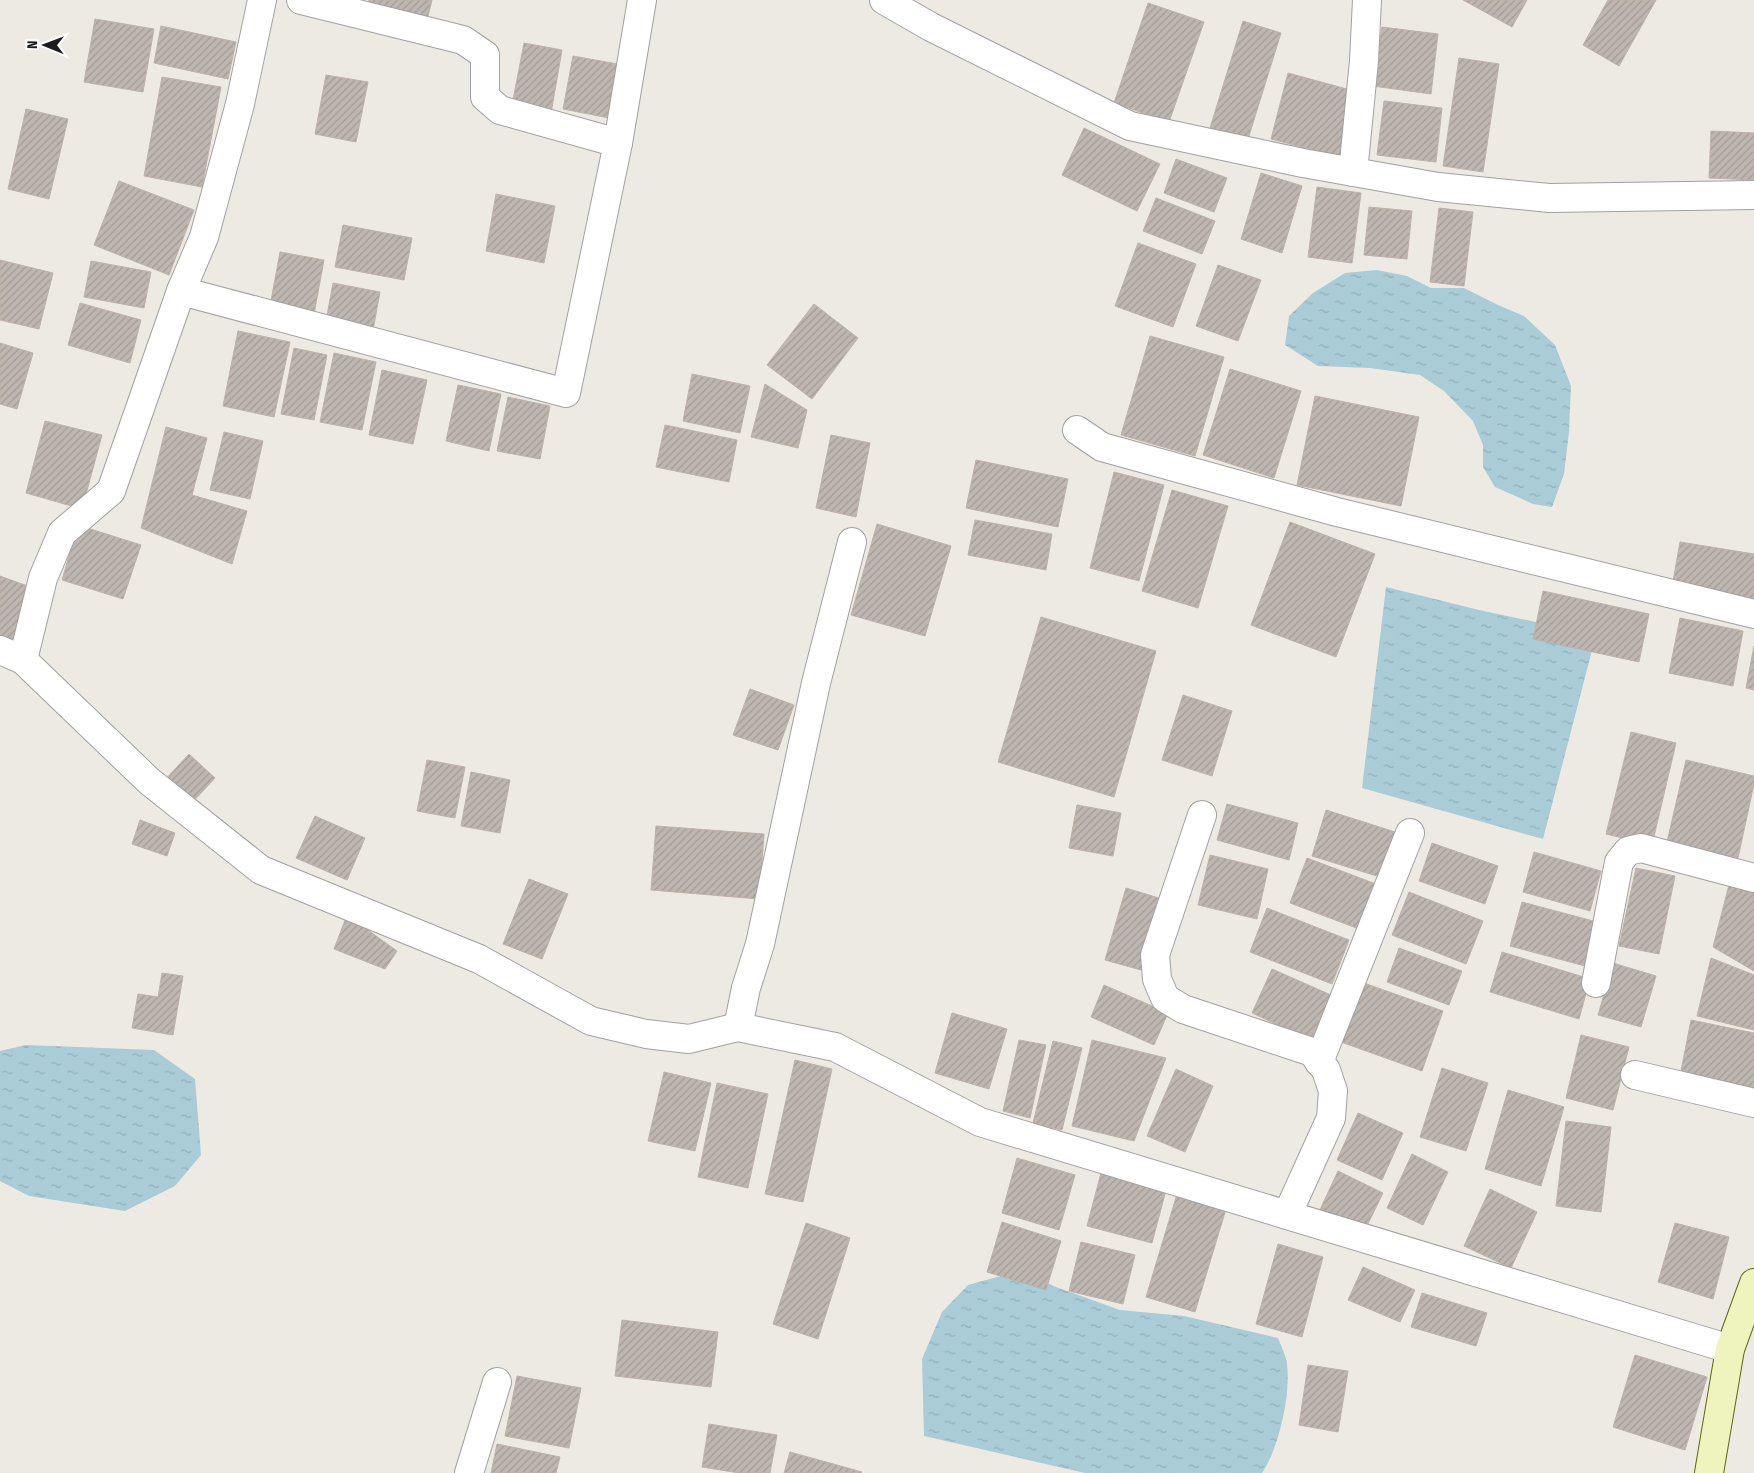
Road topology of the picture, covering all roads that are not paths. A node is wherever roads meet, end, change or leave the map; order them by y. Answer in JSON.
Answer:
{"nodes":[{"id":1,"x":262,"y":0,"type":"edge"},
{"id":2,"x":301,"y":0,"type":"edge"},
{"id":3,"x":642,"y":0,"type":"edge"},
{"id":4,"x":884,"y":0,"type":"edge"},
{"id":5,"x":1367,"y":0,"type":"edge"},
{"id":6,"x":618,"y":144,"type":"junction"},
{"id":7,"x":1353,"y":172,"type":"junction"},
{"id":8,"x":1754,"y":195,"type":"edge"},
{"id":9,"x":181,"y":291,"type":"junction"},
{"id":10,"x":1077,"y":430,"type":"dead end"},
{"id":11,"x":852,"y":542,"type":"dead end"},
{"id":12,"x":1754,"y":614,"type":"edge"},
{"id":13,"x":12,"y":655,"type":"edge"},
{"id":14,"x":1202,"y":815,"type":"dead end"},
{"id":15,"x":1410,"y":833,"type":"dead end"},
{"id":16,"x":1754,"y":878,"type":"edge"},
{"id":17,"x":1596,"y":983,"type":"dead end"},
{"id":18,"x":738,"y":1027,"type":"junction"},
{"id":19,"x":1320,"y":1062,"type":"junction"},
{"id":20,"x":1635,"y":1075,"type":"dead end"},
{"id":21,"x":1754,"y":1103,"type":"edge"},
{"id":22,"x":1287,"y":1215,"type":"junction"},
{"id":23,"x":1752,"y":1293,"type":"edge"},
{"id":24,"x":1730,"y":1349,"type":"junction"},
{"id":25,"x":497,"y":1382,"type":"dead end"},
{"id":26,"x":469,"y":1473,"type":"edge"},
{"id":27,"x":1709,"y":1473,"type":"edge"}],
"edges":[{"from":1,"to":9,"type":"street"},
{"from":2,"to":6,"type":"street"},
{"from":3,"to":6,"type":"street"},
{"from":4,"to":7,"type":"street"},
{"from":5,"to":7,"type":"street"},
{"from":6,"to":9,"type":"street"},
{"from":7,"to":8,"type":"street"},
{"from":9,"to":13,"type":"street"},
{"from":10,"to":12,"type":"street"},
{"from":11,"to":18,"type":"street"},
{"from":13,"to":18,"type":"street"},
{"from":14,"to":19,"type":"street"},
{"from":15,"to":19,"type":"street"},
{"from":16,"to":17,"type":"street"},
{"from":18,"to":22,"type":"street"},
{"from":19,"to":22,"type":"street"},
{"from":20,"to":21,"type":"street"},
{"from":22,"to":24,"type":"street"},
{"from":23,"to":24,"type":"street"},
{"from":24,"to":27,"type":"street"},
{"from":25,"to":26,"type":"street"}]}
